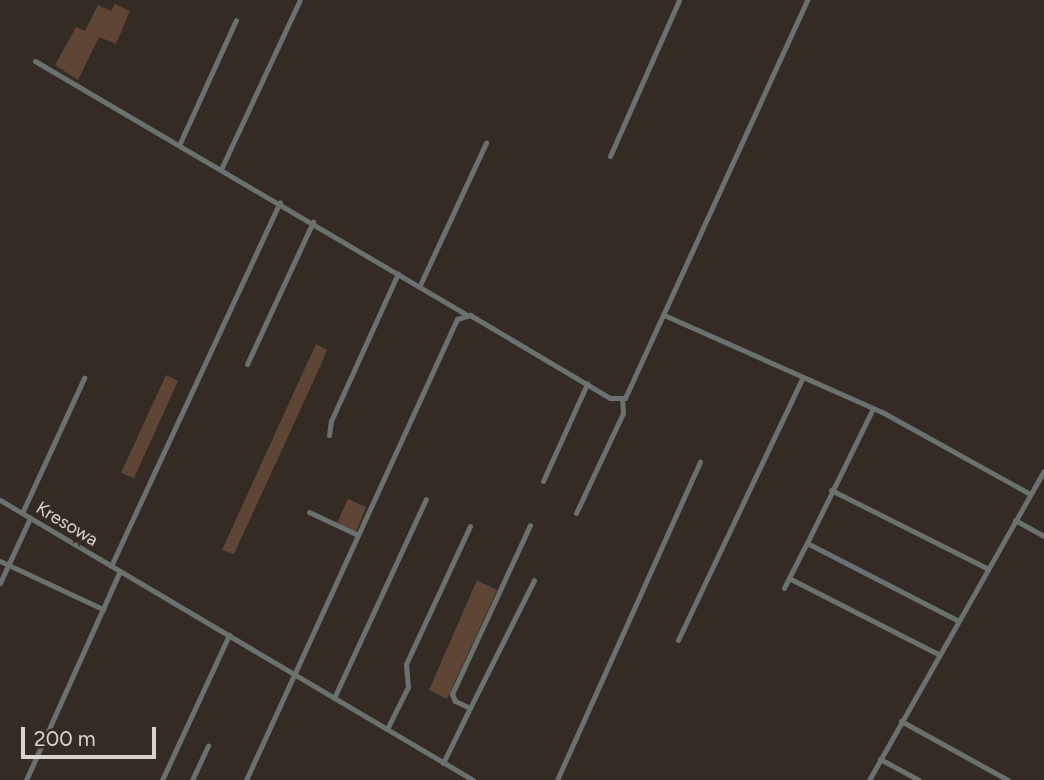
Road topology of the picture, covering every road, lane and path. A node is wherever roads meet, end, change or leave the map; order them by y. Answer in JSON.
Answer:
{"nodes":[{"id":1,"x":300,"y":0,"type":"edge"},
{"id":2,"x":679,"y":0,"type":"edge"},
{"id":3,"x":807,"y":0,"type":"edge"},
{"id":4,"x":236,"y":20,"type":"dead end"},
{"id":5,"x":35,"y":61,"type":"dead end"},
{"id":6,"x":180,"y":143,"type":"junction"},
{"id":7,"x":486,"y":143,"type":"dead end"},
{"id":8,"x":610,"y":156,"type":"dead end"},
{"id":9,"x":222,"y":167,"type":"junction"},
{"id":10,"x":280,"y":202,"type":"junction"},
{"id":11,"x":313,"y":222,"type":"junction"},
{"id":12,"x":398,"y":273,"type":"junction"},
{"id":13,"x":420,"y":285,"type":"junction"},
{"id":14,"x":467,"y":315,"type":"junction"},
{"id":15,"x":664,"y":315,"type":"junction"},
{"id":16,"x":247,"y":364,"type":"dead end"},
{"id":17,"x":803,"y":377,"type":"junction"},
{"id":18,"x":84,"y":378,"type":"dead end"},
{"id":19,"x":587,"y":384,"type":"junction"},
{"id":20,"x":622,"y":400,"type":"junction"},
{"id":21,"x":873,"y":408,"type":"junction"},
{"id":22,"x":329,"y":435,"type":"dead end"},
{"id":23,"x":700,"y":462,"type":"dead end"},
{"id":24,"x":1044,"y":471,"type":"edge"},
{"id":25,"x":543,"y":481,"type":"dead end"},
{"id":26,"x":831,"y":491,"type":"junction"},
{"id":27,"x":1030,"y":494,"type":"junction"},
{"id":28,"x":426,"y":499,"type":"dead end"},
{"id":29,"x":0,"y":500,"type":"edge"},
{"id":30,"x":309,"y":512,"type":"dead end"},
{"id":31,"x":22,"y":513,"type":"junction"},
{"id":32,"x":576,"y":513,"type":"dead end"},
{"id":33,"x":30,"y":518,"type":"junction"},
{"id":34,"x":1015,"y":520,"type":"junction"},
{"id":35,"x":530,"y":525,"type":"dead end"},
{"id":36,"x":470,"y":526,"type":"dead end"},
{"id":37,"x":358,"y":534,"type":"junction"},
{"id":38,"x":1044,"y":536,"type":"edge"},
{"id":39,"x":807,"y":543,"type":"junction"},
{"id":40,"x":0,"y":561,"type":"edge"},
{"id":41,"x":8,"y":565,"type":"junction"},
{"id":42,"x":111,"y":566,"type":"junction"},
{"id":43,"x":987,"y":569,"type":"junction"},
{"id":44,"x":120,"y":571,"type":"junction"},
{"id":45,"x":789,"y":578,"type":"junction"},
{"id":46,"x":534,"y":580,"type":"dead end"},
{"id":47,"x":0,"y":583,"type":"edge"},
{"id":48,"x":784,"y":588,"type":"dead end"},
{"id":49,"x":103,"y":609,"type":"junction"},
{"id":50,"x":957,"y":620,"type":"junction"},
{"id":51,"x":229,"y":635,"type":"junction"},
{"id":52,"x":678,"y":639,"type":"dead end"},
{"id":53,"x":938,"y":654,"type":"junction"},
{"id":54,"x":294,"y":674,"type":"junction"},
{"id":55,"x":334,"y":698,"type":"junction"},
{"id":56,"x":470,"y":708,"type":"junction"},
{"id":57,"x":901,"y":721,"type":"junction"},
{"id":58,"x":387,"y":729,"type":"junction"},
{"id":59,"x":208,"y":747,"type":"dead end"},
{"id":60,"x":880,"y":759,"type":"junction"},
{"id":61,"x":443,"y":763,"type":"junction"},
{"id":62,"x":26,"y":780,"type":"edge"},
{"id":63,"x":162,"y":780,"type":"edge"},
{"id":64,"x":192,"y":780,"type":"edge"},
{"id":65,"x":246,"y":780,"type":"edge"},
{"id":66,"x":472,"y":780,"type":"edge"},
{"id":67,"x":557,"y":780,"type":"edge"},
{"id":68,"x":869,"y":780,"type":"edge"},
{"id":69,"x":919,"y":780,"type":"edge"},
{"id":70,"x":1008,"y":780,"type":"edge"}],
"edges":[{"from":1,"to":9,"type":"street"},
{"from":2,"to":8,"type":"street"},
{"from":3,"to":15,"type":"street"},
{"from":4,"to":6,"type":"street"},
{"from":5,"to":6,"type":"street"},
{"from":6,"to":9,"type":"street"},
{"from":7,"to":13,"type":"street"},
{"from":9,"to":10,"type":"street"},
{"from":10,"to":11,"type":"street"},
{"from":10,"to":42,"type":"street"},
{"from":11,"to":12,"type":"street"},
{"from":11,"to":16,"type":"street"},
{"from":12,"to":13,"type":"street"},
{"from":12,"to":22,"type":"street"},
{"from":13,"to":14,"type":"street"},
{"from":14,"to":19,"type":"street"},
{"from":14,"to":37,"type":"street"},
{"from":15,"to":17,"type":"street"},
{"from":15,"to":20,"type":"street"},
{"from":17,"to":21,"type":"street"},
{"from":17,"to":52,"type":"street"},
{"from":18,"to":31,"type":"street"},
{"from":19,"to":20,"type":"street"},
{"from":19,"to":25,"type":"street"},
{"from":20,"to":32,"type":"street"},
{"from":21,"to":26,"type":"street"},
{"from":21,"to":27,"type":"street"},
{"from":23,"to":67,"type":"street"},
{"from":24,"to":27,"type":"street"},
{"from":26,"to":39,"type":"street"},
{"from":26,"to":43,"type":"street"},
{"from":27,"to":34,"type":"street"},
{"from":28,"to":55,"type":"street"},
{"from":29,"to":31,"type":"street","name":"Kresowa"},
{"from":30,"to":37,"type":"street"},
{"from":31,"to":33,"type":"street","name":"Kresowa"},
{"from":33,"to":41,"type":"street"},
{"from":33,"to":42,"type":"street","name":"Kresowa"},
{"from":34,"to":38,"type":"street"},
{"from":34,"to":43,"type":"street"},
{"from":35,"to":56,"type":"street"},
{"from":36,"to":58,"type":"street"},
{"from":37,"to":54,"type":"street"},
{"from":39,"to":45,"type":"street"},
{"from":39,"to":50,"type":"street"},
{"from":40,"to":41,"type":"street"},
{"from":41,"to":47,"type":"street"},
{"from":41,"to":49,"type":"street"},
{"from":42,"to":44,"type":"street","name":"Kresowa"},
{"from":43,"to":50,"type":"street"},
{"from":44,"to":49,"type":"street"},
{"from":44,"to":51,"type":"street","name":"Kresowa"},
{"from":45,"to":48,"type":"street"},
{"from":45,"to":53,"type":"street"},
{"from":46,"to":56,"type":"street"},
{"from":49,"to":62,"type":"street"},
{"from":50,"to":53,"type":"street"},
{"from":51,"to":54,"type":"street","name":"Kresowa"},
{"from":51,"to":63,"type":"street"},
{"from":53,"to":57,"type":"street"},
{"from":54,"to":55,"type":"street","name":"Kresowa"},
{"from":54,"to":65,"type":"street"},
{"from":55,"to":58,"type":"street","name":"Kresowa"},
{"from":56,"to":61,"type":"street"},
{"from":57,"to":60,"type":"street"},
{"from":57,"to":70,"type":"street"},
{"from":58,"to":61,"type":"street","name":"Kresowa"},
{"from":59,"to":64,"type":"street"},
{"from":60,"to":68,"type":"street"},
{"from":60,"to":69,"type":"street"},
{"from":61,"to":66,"type":"street","name":"Kresowa"}]}
